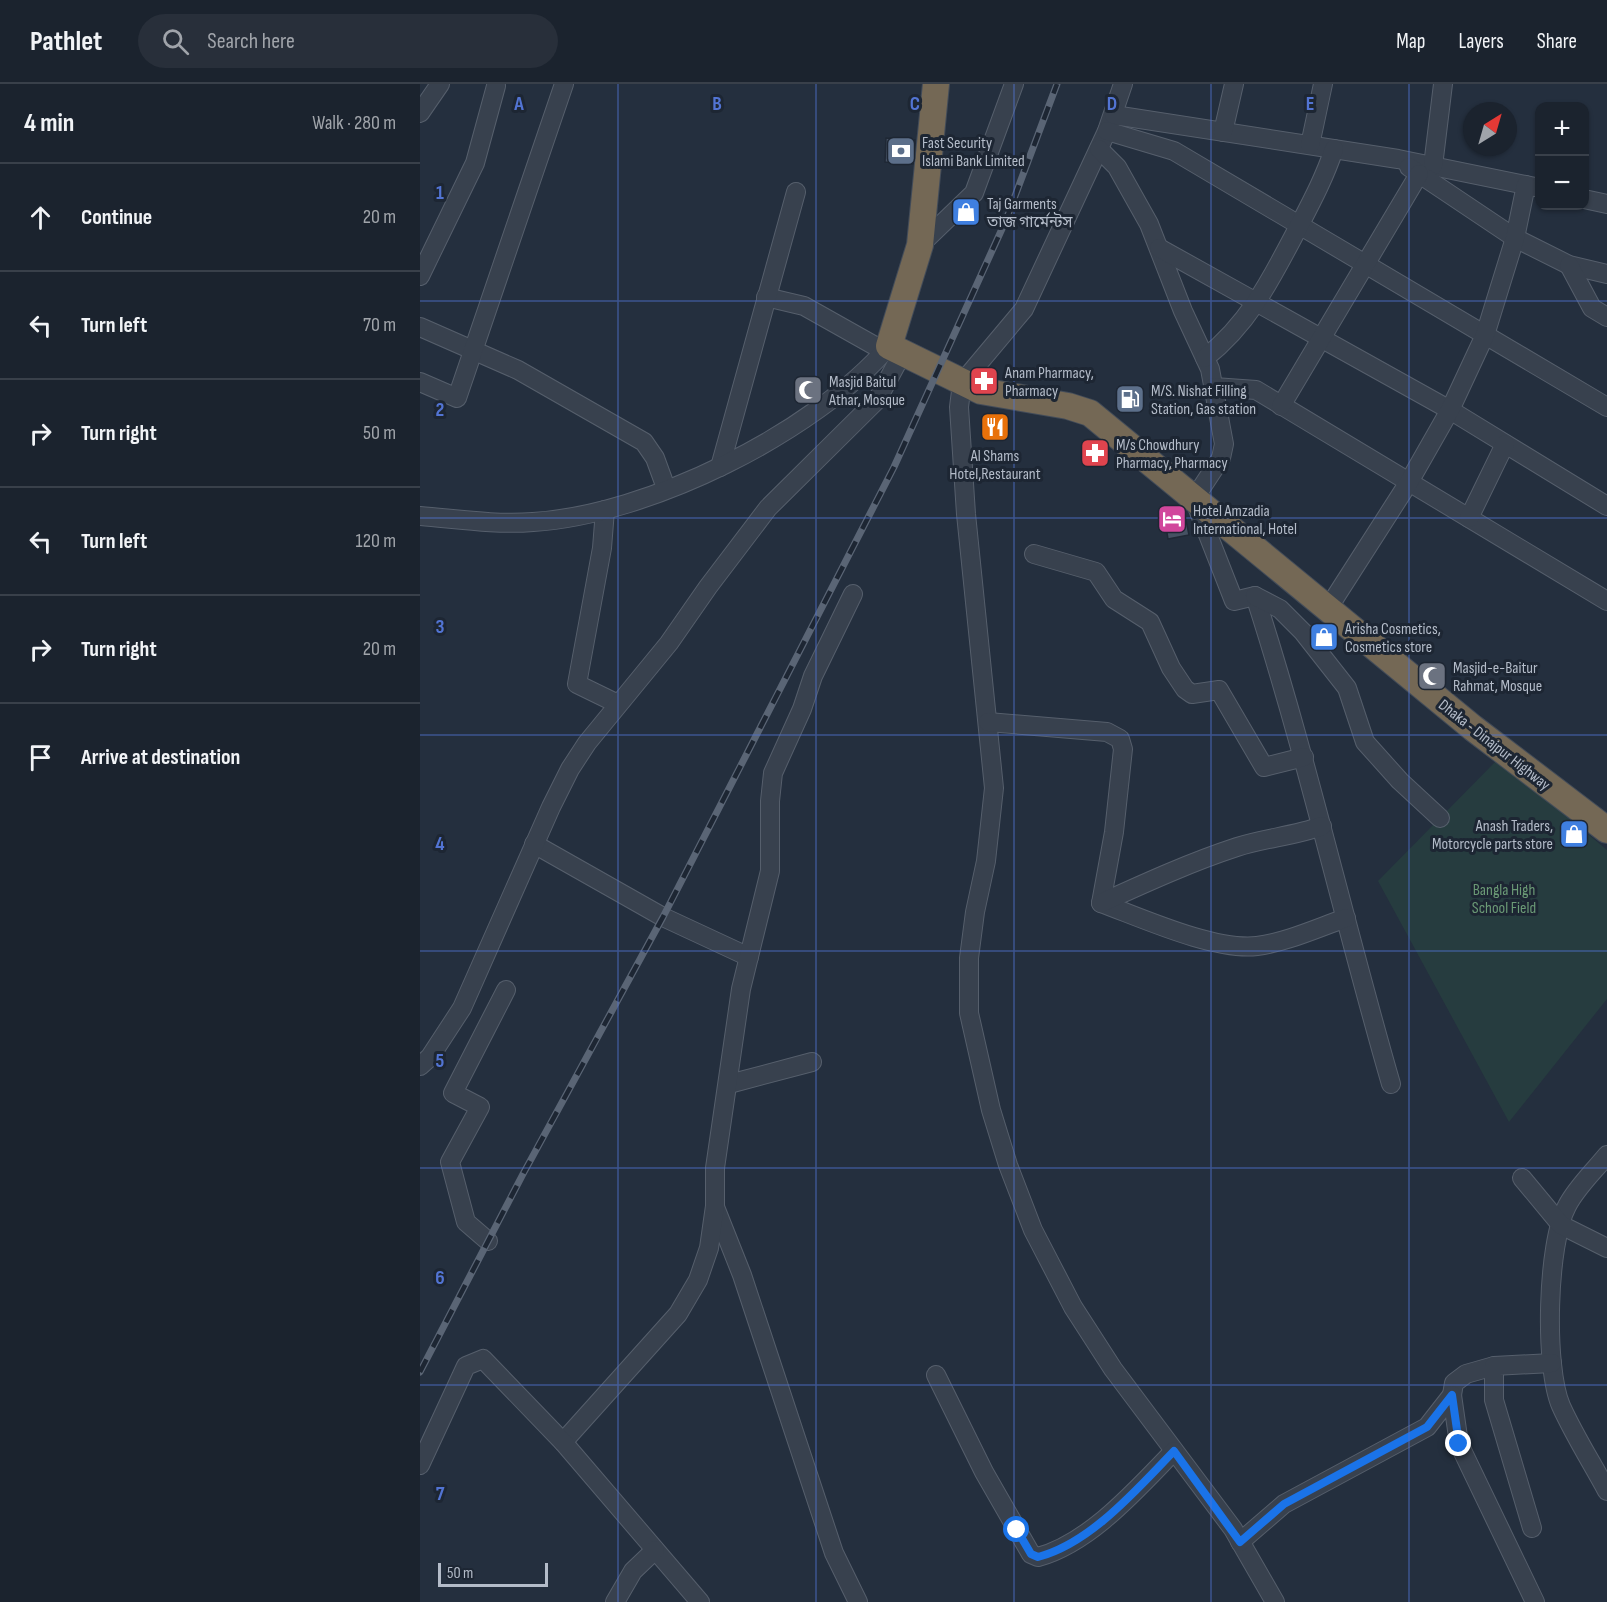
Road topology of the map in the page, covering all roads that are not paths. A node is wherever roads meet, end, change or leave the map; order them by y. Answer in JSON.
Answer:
{"nodes":[{"id":1,"x":440,"y":84,"type":"edge"},
{"id":2,"x":564,"y":84,"type":"edge"},
{"id":3,"x":936,"y":84,"type":"edge"},
{"id":4,"x":1014,"y":84,"type":"edge"},
{"id":5,"x":1123,"y":84,"type":"edge"},
{"id":6,"x":1234,"y":84,"type":"edge"},
{"id":7,"x":1323,"y":84,"type":"edge"},
{"id":8,"x":1443,"y":84,"type":"edge"},
{"id":9,"x":496,"y":86,"type":"dead end"},
{"id":10,"x":420,"y":112,"type":"edge"},
{"id":11,"x":1110,"y":123,"type":"junction"},
{"id":12,"x":1223,"y":132,"type":"junction"},
{"id":13,"x":1310,"y":145,"type":"junction"},
{"id":14,"x":1099,"y":149,"type":"junction"},
{"id":15,"x":1334,"y":149,"type":"junction"},
{"id":16,"x":1426,"y":170,"type":"junction"},
{"id":17,"x":1533,"y":187,"type":"edge"},
{"id":18,"x":796,"y":192,"type":"dead end"},
{"id":19,"x":1589,"y":200,"type":"edge"},
{"id":20,"x":1607,"y":204,"type":"edge"},
{"id":21,"x":1299,"y":225,"type":"junction"},
{"id":22,"x":1515,"y":238,"type":"junction"},
{"id":23,"x":920,"y":245,"type":"junction"},
{"id":24,"x":1159,"y":248,"type":"junction"},
{"id":25,"x":1365,"y":264,"type":"junction"},
{"id":26,"x":1569,"y":265,"type":"junction"},
{"id":27,"x":1607,"y":274,"type":"edge"},
{"id":28,"x":420,"y":276,"type":"edge"},
{"id":29,"x":766,"y":297,"type":"junction"},
{"id":30,"x":1257,"y":303,"type":"junction"},
{"id":31,"x":1607,"y":317,"type":"edge"},
{"id":32,"x":420,"y":327,"type":"edge"},
{"id":33,"x":1485,"y":335,"type":"junction"},
{"id":34,"x":1321,"y":339,"type":"junction"},
{"id":35,"x":473,"y":349,"type":"junction"},
{"id":36,"x":892,"y":349,"type":"junction"},
{"id":37,"x":1205,"y":358,"type":"junction"},
{"id":38,"x":420,"y":382,"type":"edge"},
{"id":39,"x":962,"y":383,"type":"junction"},
{"id":40,"x":1214,"y":387,"type":"junction"},
{"id":41,"x":1281,"y":406,"type":"junction"},
{"id":42,"x":1607,"y":407,"type":"edge"},
{"id":43,"x":1450,"y":410,"type":"junction"},
{"id":44,"x":1505,"y":444,"type":"junction"},
{"id":45,"x":720,"y":467,"type":"junction"},
{"id":46,"x":1409,"y":482,"type":"junction"},
{"id":47,"x":666,"y":489,"type":"junction"},
{"id":48,"x":1194,"y":499,"type":"junction"},
{"id":49,"x":1607,"y":506,"type":"edge"},
{"id":50,"x":604,"y":510,"type":"junction"},
{"id":51,"x":420,"y":516,"type":"edge"},
{"id":52,"x":1469,"y":518,"type":"junction"},
{"id":53,"x":1034,"y":554,"type":"dead end"},
{"id":54,"x":853,"y":594,"type":"dead end"},
{"id":55,"x":1255,"y":596,"type":"junction"},
{"id":56,"x":1607,"y":601,"type":"edge"},
{"id":57,"x":1327,"y":610,"type":"junction"},
{"id":58,"x":618,"y":704,"type":"junction"},
{"id":59,"x":988,"y":722,"type":"junction"},
{"id":60,"x":1304,"y":757,"type":"junction"},
{"id":61,"x":1440,"y":818,"type":"dead end"},
{"id":62,"x":1322,"y":826,"type":"junction"},
{"id":63,"x":1607,"y":830,"type":"edge"},
{"id":64,"x":534,"y":844,"type":"junction"},
{"id":65,"x":1101,"y":903,"type":"junction"},
{"id":66,"x":1346,"y":918,"type":"junction"},
{"id":67,"x":749,"y":957,"type":"junction"},
{"id":68,"x":506,"y":990,"type":"dead end"},
{"id":69,"x":813,"y":1062,"type":"dead end"},
{"id":70,"x":420,"y":1066,"type":"edge"},
{"id":71,"x":729,"y":1084,"type":"junction"},
{"id":72,"x":1391,"y":1084,"type":"dead end"},
{"id":73,"x":1607,"y":1155,"type":"edge"},
{"id":74,"x":1522,"y":1178,"type":"dead end"},
{"id":75,"x":715,"y":1206,"type":"junction"},
{"id":76,"x":1561,"y":1225,"type":"junction"},
{"id":77,"x":488,"y":1241,"type":"dead end"},
{"id":78,"x":1607,"y":1248,"type":"edge"},
{"id":79,"x":1552,"y":1363,"type":"junction"},
{"id":80,"x":1494,"y":1366,"type":"junction"},
{"id":81,"x":936,"y":1375,"type":"dead end"},
{"id":82,"x":1452,"y":1395,"type":"junction"},
{"id":83,"x":563,"y":1442,"type":"junction"},
{"id":84,"x":1585,"y":1448,"type":"junction"},
{"id":85,"x":1174,"y":1451,"type":"junction"},
{"id":86,"x":1607,"y":1464,"type":"edge"},
{"id":87,"x":420,"y":1465,"type":"edge"},
{"id":88,"x":1607,"y":1491,"type":"edge"},
{"id":89,"x":1532,"y":1528,"type":"dead end"},
{"id":90,"x":1240,"y":1542,"type":"junction"},
{"id":91,"x":655,"y":1550,"type":"junction"},
{"id":92,"x":615,"y":1602,"type":"edge"},
{"id":93,"x":700,"y":1602,"type":"edge"},
{"id":94,"x":858,"y":1602,"type":"edge"},
{"id":95,"x":1275,"y":1602,"type":"edge"},
{"id":96,"x":1535,"y":1602,"type":"edge"}],
"edges":[{"from":1,"to":10,"type":"street"},
{"from":2,"to":35,"type":"street"},
{"from":3,"to":23,"type":"highway"},
{"from":4,"to":23,"type":"street"},
{"from":5,"to":11,"type":"street"},
{"from":6,"to":12,"type":"street"},
{"from":7,"to":13,"type":"street"},
{"from":8,"to":16,"type":"street"},
{"from":9,"to":28,"type":"street"},
{"from":11,"to":12,"type":"street"},
{"from":11,"to":14,"type":"street"},
{"from":11,"to":21,"type":"street"},
{"from":12,"to":13,"type":"street"},
{"from":13,"to":15,"type":"street"},
{"from":14,"to":24,"type":"street"},
{"from":14,"to":39,"type":"street"},
{"from":15,"to":16,"type":"street"},
{"from":15,"to":21,"type":"street"},
{"from":16,"to":17,"type":"street"},
{"from":16,"to":22,"type":"street"},
{"from":16,"to":25,"type":"street"},
{"from":17,"to":22,"type":"street"},
{"from":18,"to":29,"type":"street"},
{"from":19,"to":20,"type":"street"},
{"from":21,"to":25,"type":"street"},
{"from":21,"to":30,"type":"street"},
{"from":22,"to":26,"type":"street"},
{"from":22,"to":33,"type":"street"},
{"from":23,"to":36,"type":"highway"},
{"from":24,"to":30,"type":"street"},
{"from":24,"to":37,"type":"street"},
{"from":25,"to":33,"type":"street"},
{"from":25,"to":34,"type":"street"},
{"from":26,"to":27,"type":"street"},
{"from":26,"to":31,"type":"street"},
{"from":29,"to":36,"type":"street"},
{"from":29,"to":45,"type":"street"},
{"from":30,"to":34,"type":"street"},
{"from":30,"to":37,"type":"street"},
{"from":32,"to":35,"type":"street"},
{"from":33,"to":42,"type":"street"},
{"from":33,"to":43,"type":"street"},
{"from":34,"to":41,"type":"street"},
{"from":34,"to":43,"type":"street"},
{"from":35,"to":38,"type":"street"},
{"from":35,"to":47,"type":"street"},
{"from":36,"to":39,"type":"highway","name":"Dhaka - Dinajpur Highway"},
{"from":36,"to":45,"type":"street"},
{"from":36,"to":58,"type":"street"},
{"from":37,"to":40,"type":"street"},
{"from":39,"to":48,"type":"highway","name":"Dhaka - Dinajpur Highway"},
{"from":39,"to":59,"type":"street"},
{"from":40,"to":41,"type":"street"},
{"from":40,"to":48,"type":"street"},
{"from":41,"to":46,"type":"street"},
{"from":43,"to":44,"type":"street"},
{"from":43,"to":46,"type":"street"},
{"from":44,"to":49,"type":"street"},
{"from":44,"to":52,"type":"street"},
{"from":45,"to":47,"type":"street"},
{"from":46,"to":52,"type":"street"},
{"from":46,"to":57,"type":"street"},
{"from":47,"to":50,"type":"street"},
{"from":48,"to":55,"type":"street"},
{"from":48,"to":57,"type":"highway","name":"Dhaka - Dinajpur Highway"},
{"from":50,"to":51,"type":"street"},
{"from":50,"to":58,"type":"street"},
{"from":52,"to":56,"type":"street"},
{"from":53,"to":60,"type":"street"},
{"from":54,"to":67,"type":"street"},
{"from":55,"to":60,"type":"street"},
{"from":55,"to":61,"type":"street"},
{"from":57,"to":63,"type":"highway","name":"Dhaka - Dinajpur Highway"},
{"from":58,"to":64,"type":"street"},
{"from":59,"to":65,"type":"street"},
{"from":59,"to":85,"type":"street"},
{"from":60,"to":62,"type":"street"},
{"from":62,"to":65,"type":"street"},
{"from":62,"to":66,"type":"street"},
{"from":64,"to":67,"type":"street"},
{"from":64,"to":70,"type":"street"},
{"from":65,"to":66,"type":"street"},
{"from":66,"to":72,"type":"street"},
{"from":67,"to":71,"type":"street"},
{"from":68,"to":77,"type":"street"},
{"from":69,"to":71,"type":"street"},
{"from":71,"to":75,"type":"street"},
{"from":73,"to":76,"type":"street"},
{"from":74,"to":76,"type":"street"},
{"from":75,"to":83,"type":"street"},
{"from":75,"to":94,"type":"street"},
{"from":76,"to":78,"type":"street"},
{"from":76,"to":79,"type":"street"},
{"from":79,"to":80,"type":"street"},
{"from":79,"to":84,"type":"street"},
{"from":80,"to":82,"type":"street"},
{"from":80,"to":89,"type":"street"},
{"from":81,"to":85,"type":"street"},
{"from":82,"to":90,"type":"street"},
{"from":82,"to":96,"type":"street"},
{"from":83,"to":87,"type":"street"},
{"from":83,"to":91,"type":"street"},
{"from":84,"to":86,"type":"street"},
{"from":84,"to":88,"type":"street"},
{"from":85,"to":90,"type":"street"},
{"from":90,"to":95,"type":"street"},
{"from":91,"to":92,"type":"street"},
{"from":91,"to":93,"type":"street"}]}
